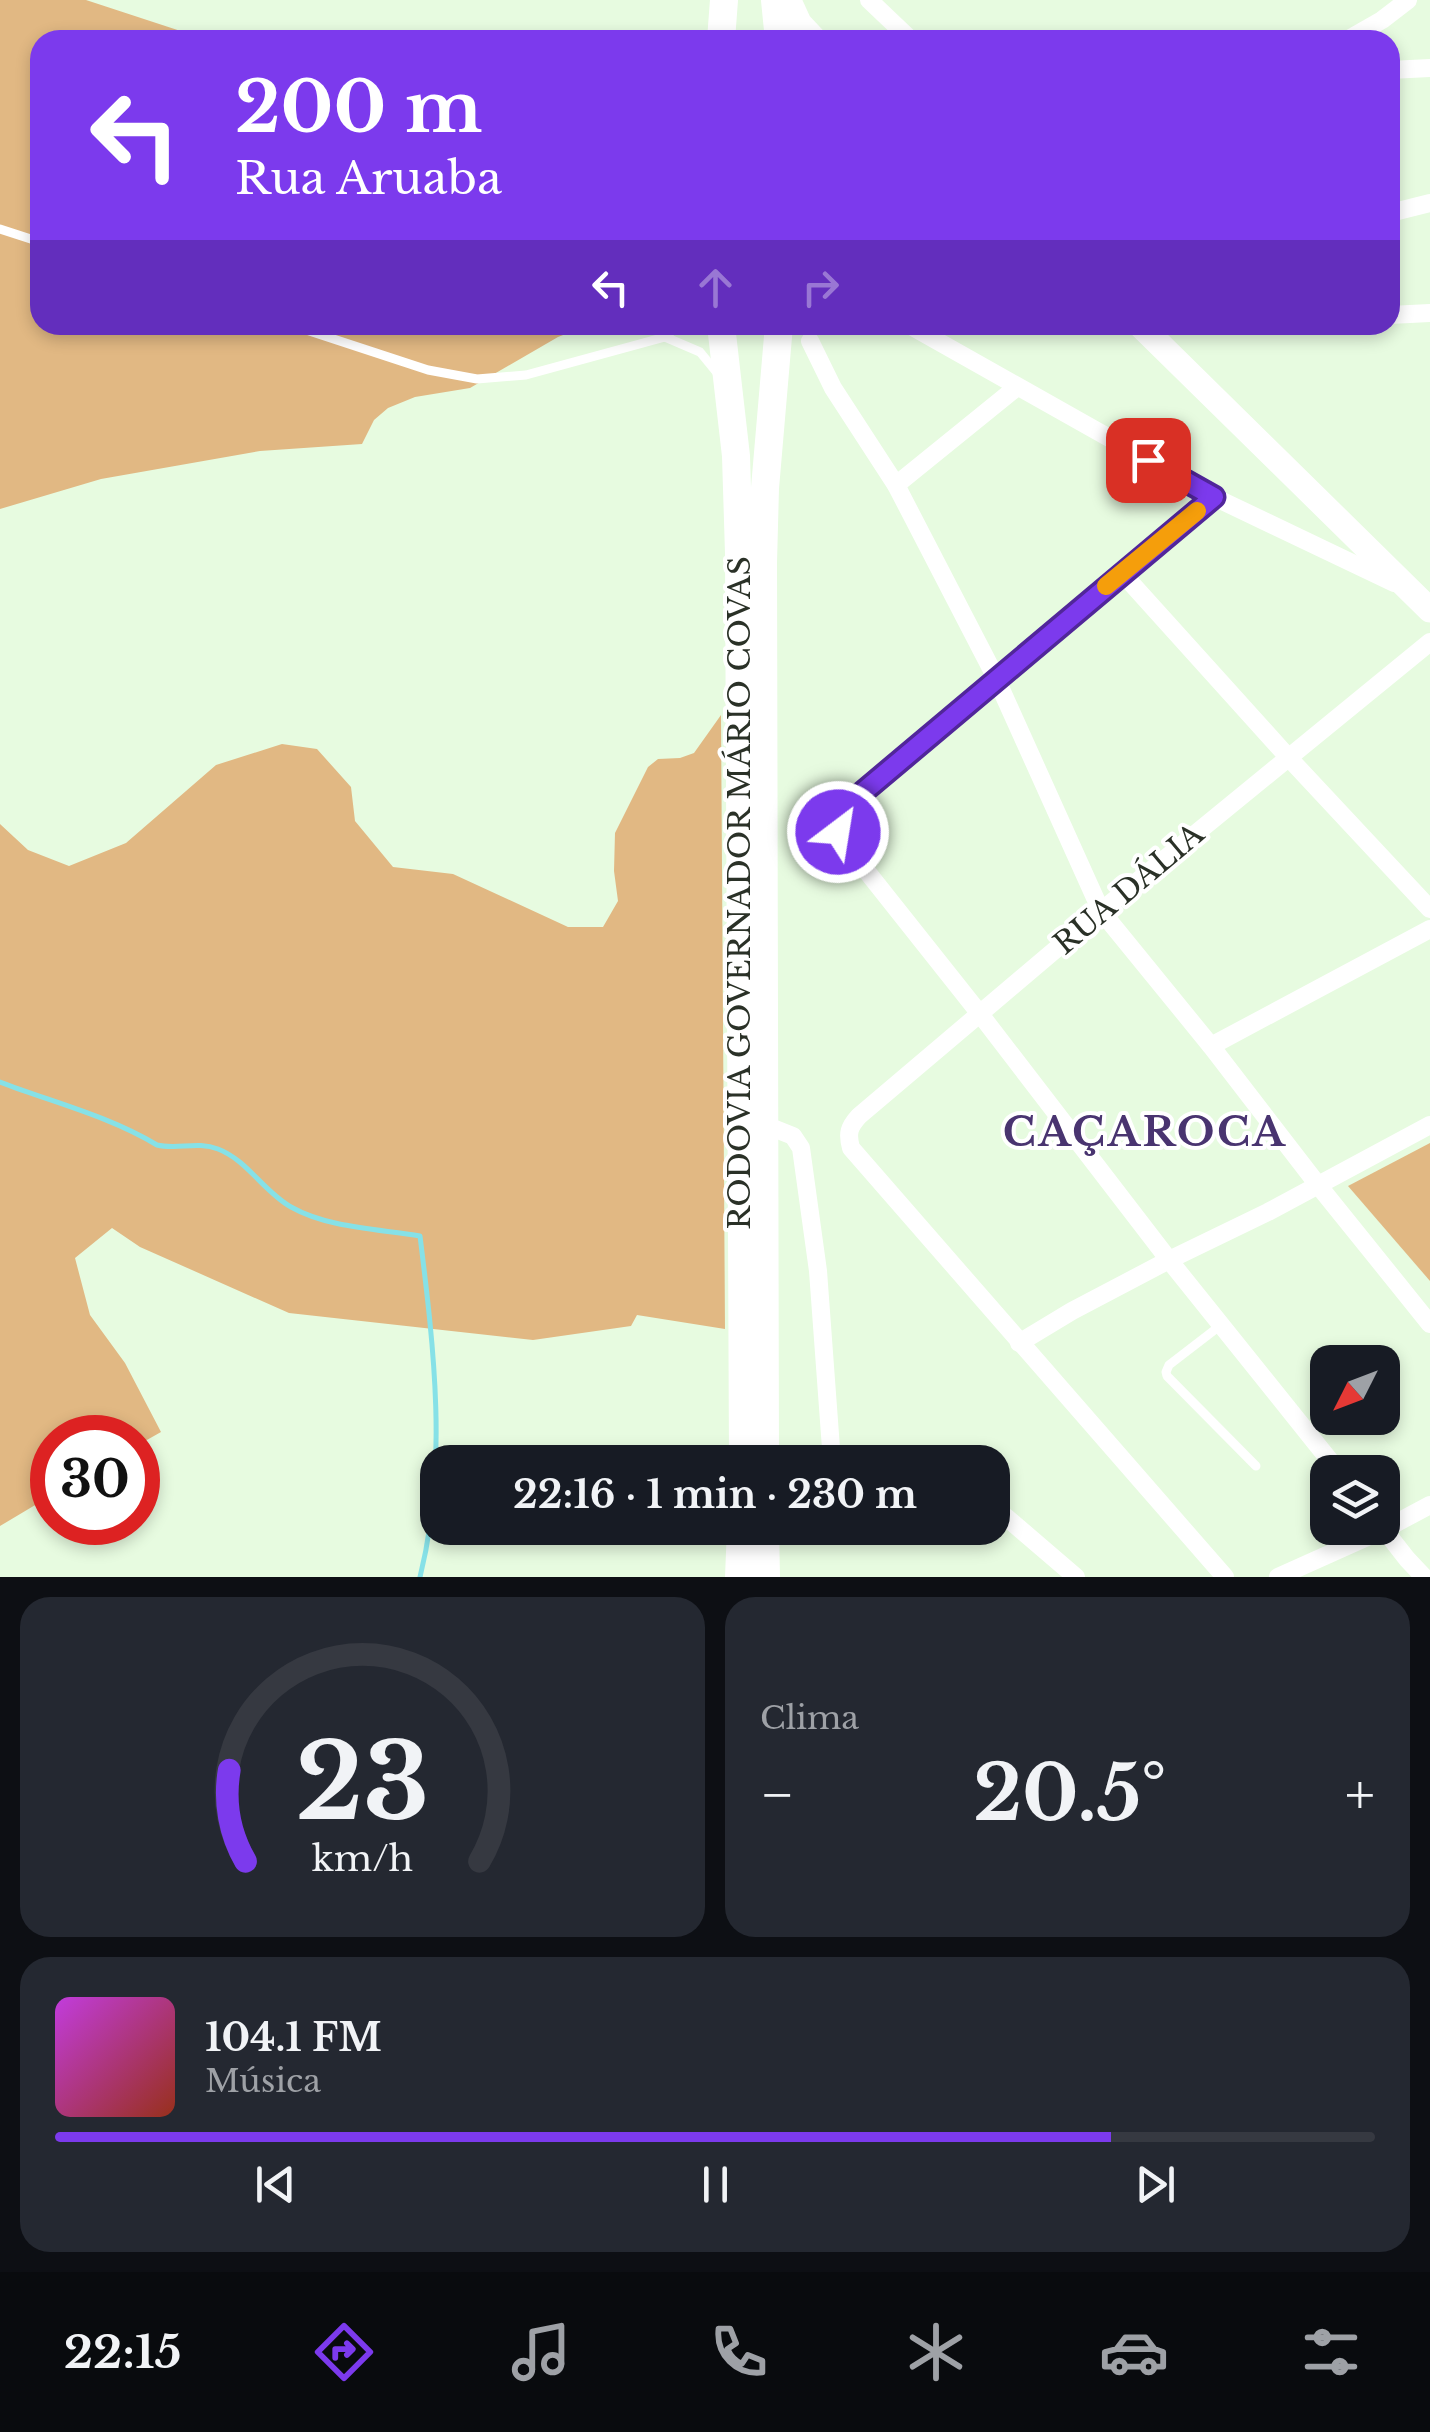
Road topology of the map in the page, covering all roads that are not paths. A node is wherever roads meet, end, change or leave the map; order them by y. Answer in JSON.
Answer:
{"nodes":[{"id":1,"x":775,"y":0,"type":"edge"},
{"id":2,"x":786,"y":0,"type":"edge"},
{"id":3,"x":869,"y":0,"type":"edge"},
{"id":4,"x":1408,"y":0,"type":"edge"},
{"id":5,"x":722,"y":2,"type":"edge"},
{"id":6,"x":721,"y":30,"type":"edge"},
{"id":7,"x":778,"y":30,"type":"edge"},
{"id":8,"x":804,"y":30,"type":"edge"},
{"id":9,"x":901,"y":30,"type":"edge"},
{"id":10,"x":1364,"y":30,"type":"edge"},
{"id":11,"x":1430,"y":68,"type":"edge"},
{"id":12,"x":1400,"y":70,"type":"edge"},
{"id":13,"x":1430,"y":202,"type":"edge"},
{"id":14,"x":1400,"y":210,"type":"edge"},
{"id":15,"x":0,"y":229,"type":"edge"},
{"id":16,"x":30,"y":239,"type":"edge"},
{"id":17,"x":1428,"y":314,"type":"edge"},
{"id":18,"x":1400,"y":316,"type":"edge"},
{"id":19,"x":322,"y":335,"type":"edge"},
{"id":20,"x":721,"y":335,"type":"edge"},
{"id":21,"x":778,"y":335,"type":"edge"},
{"id":22,"x":926,"y":335,"type":"edge"},
{"id":23,"x":1150,"y":335,"type":"edge"},
{"id":24,"x":665,"y":336,"type":"joint"},
{"id":25,"x":810,"y":341,"type":"dead end"},
{"id":26,"x":1016,"y":387,"type":"junction"},
{"id":27,"x":729,"y":391,"type":"junction"},
{"id":28,"x":896,"y":484,"type":"junction"},
{"id":29,"x":1214,"y":497,"type":"junction"},
{"id":30,"x":1122,"y":574,"type":"junction"},
{"id":31,"x":1421,"y":601,"type":"edge"},
{"id":32,"x":1430,"y":642,"type":"edge"},
{"id":33,"x":996,"y":678,"type":"junction"},
{"id":34,"x":1288,"y":758,"type":"junction"},
{"id":35,"x":1430,"y":909,"type":"edge"},
{"id":36,"x":1101,"y":911,"type":"junction"},
{"id":37,"x":1430,"y":929,"type":"edge"},
{"id":38,"x":980,"y":1014,"type":"junction"},
{"id":39,"x":1211,"y":1046,"type":"junction"},
{"id":40,"x":763,"y":1124,"type":"junction"},
{"id":41,"x":1430,"y":1124,"type":"edge"},
{"id":42,"x":1318,"y":1185,"type":"junction"},
{"id":43,"x":1169,"y":1260,"type":"junction"},
{"id":44,"x":1430,"y":1324,"type":"edge"},
{"id":45,"x":1221,"y":1325,"type":"junction"},
{"id":46,"x":1019,"y":1343,"type":"junction"},
{"id":47,"x":742,"y":1445,"type":"edge"},
{"id":48,"x":765,"y":1445,"type":"edge"},
{"id":49,"x":831,"y":1445,"type":"edge"},
{"id":50,"x":1325,"y":1455,"type":"edge"},
{"id":51,"x":1256,"y":1466,"type":"dead end"},
{"id":52,"x":1430,"y":1505,"type":"edge"},
{"id":53,"x":1010,"y":1520,"type":"edge"},
{"id":54,"x":1400,"y":1520,"type":"edge"},
{"id":55,"x":740,"y":1545,"type":"edge"},
{"id":56,"x":765,"y":1545,"type":"edge"},
{"id":57,"x":1347,"y":1545,"type":"edge"},
{"id":58,"x":1396,"y":1545,"type":"edge"},
{"id":59,"x":739,"y":1577,"type":"edge"},
{"id":60,"x":766,"y":1577,"type":"edge"},
{"id":61,"x":1076,"y":1577,"type":"edge"},
{"id":62,"x":1225,"y":1577,"type":"edge"},
{"id":63,"x":1278,"y":1577,"type":"edge"},
{"id":64,"x":1424,"y":1577,"type":"edge"}],
"edges":[{"from":1,"to":7,"type":"main road"},
{"from":2,"to":8,"type":"main road"},
{"from":3,"to":9,"type":"street"},
{"from":4,"to":10,"type":"street"},
{"from":5,"to":6,"type":"main road"},
{"from":11,"to":12,"type":"street"},
{"from":13,"to":14,"type":"street"},
{"from":15,"to":16,"type":"lane"},
{"from":17,"to":18,"type":"street"},
{"from":19,"to":24,"type":"lane"},
{"from":20,"to":27,"type":"main road","name":"RODOVIA GOVERNADOR MÁRIO COVAS"},
{"from":21,"to":40,"type":"main road","name":"RODOVIA GOVERNADOR MÁRIO COVAS"},
{"from":22,"to":26,"type":"street"},
{"from":23,"to":31,"type":"street"},
{"from":24,"to":27,"type":"lane"},
{"from":25,"to":28,"type":"street"},
{"from":26,"to":28,"type":"street"},
{"from":26,"to":29,"type":"street"},
{"from":27,"to":47,"type":"main road","name":"RODOVIA GOVERNADOR MÁRIO COVAS"},
{"from":28,"to":33,"type":"street"},
{"from":29,"to":30,"type":"street"},
{"from":29,"to":31,"type":"street"},
{"from":30,"to":33,"type":"street"},
{"from":30,"to":34,"type":"street"},
{"from":32,"to":34,"type":"street","name":"RUA DÁLIA"},
{"from":33,"to":36,"type":"street"},
{"from":33,"to":38,"type":"street"},
{"from":34,"to":35,"type":"street"},
{"from":34,"to":36,"type":"street","name":"RUA DÁLIA"},
{"from":36,"to":38,"type":"street","name":"RUA DÁLIA"},
{"from":36,"to":39,"type":"street"},
{"from":37,"to":39,"type":"street"},
{"from":38,"to":43,"type":"street"},
{"from":38,"to":46,"type":"street","name":"RUA DÁLIA"},
{"from":39,"to":42,"type":"street"},
{"from":40,"to":48,"type":"main road","name":"RODOVIA GOVERNADOR MÁRIO COVAS"},
{"from":40,"to":49,"type":"street"},
{"from":41,"to":42,"type":"street"},
{"from":42,"to":43,"type":"street"},
{"from":42,"to":44,"type":"street"},
{"from":43,"to":45,"type":"street"},
{"from":43,"to":46,"type":"street"},
{"from":45,"to":50,"type":"street"},
{"from":45,"to":51,"type":"lane"},
{"from":46,"to":62,"type":"street"},
{"from":52,"to":54,"type":"street"},
{"from":53,"to":61,"type":"street"},
{"from":55,"to":59,"type":"main road"},
{"from":56,"to":60,"type":"main road"},
{"from":57,"to":63,"type":"street"},
{"from":58,"to":64,"type":"street"}]}
